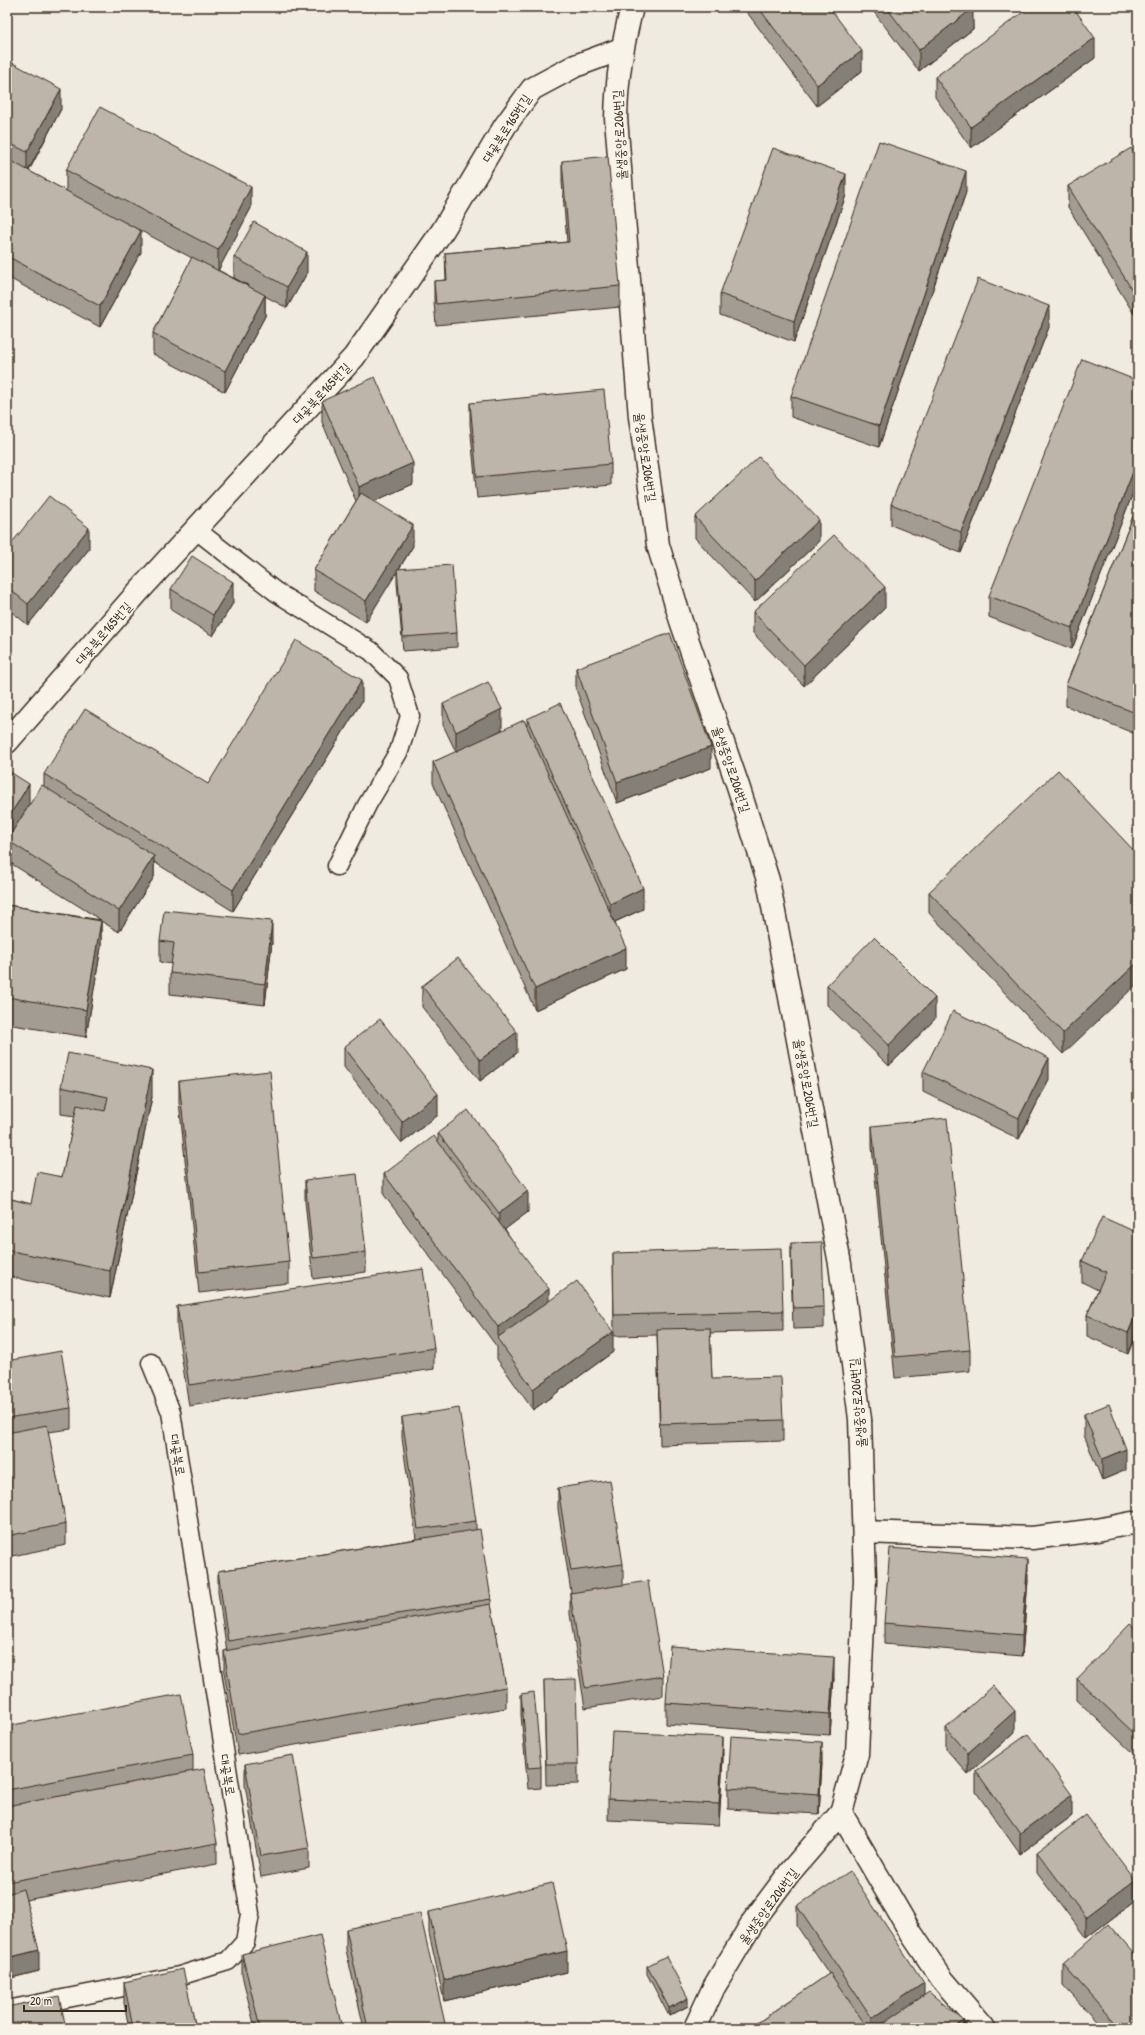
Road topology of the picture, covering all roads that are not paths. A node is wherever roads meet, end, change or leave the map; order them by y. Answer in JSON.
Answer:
{"nodes":[{"id":1,"x":632,"y":7,"type":"edge"},
{"id":2,"x":621,"y":49,"type":"junction"},
{"id":3,"x":195,"y":529,"type":"junction"},
{"id":4,"x":7,"y":742,"type":"edge"},
{"id":5,"x":337,"y":866,"type":"dead end"},
{"id":6,"x":150,"y":1363,"type":"dead end"},
{"id":7,"x":1138,"y":1525,"type":"edge"},
{"id":8,"x":864,"y":1532,"type":"junction"},
{"id":9,"x":841,"y":1813,"type":"junction"},
{"id":10,"x":7,"y":2010,"type":"edge"},
{"id":11,"x":695,"y":2028,"type":"edge"},
{"id":12,"x":984,"y":2028,"type":"edge"}],
"edges":[{"from":1,"to":2,"type":"street","name":"율생중앙로206번길"},
{"from":2,"to":3,"type":"street","name":"대곶북로165번길"},
{"from":2,"to":8,"type":"street","name":"율생중앙로206번길"},
{"from":3,"to":4,"type":"street","name":"대곶북로165번길"},
{"from":3,"to":5,"type":"lane"},
{"from":6,"to":10,"type":"lane","name":"대곶북로"},
{"from":7,"to":8,"type":"street"},
{"from":8,"to":9,"type":"street","name":"율생중앙로206번길"},
{"from":9,"to":11,"type":"street","name":"율생중앙로206번길"},
{"from":9,"to":12,"type":"street"}]}
